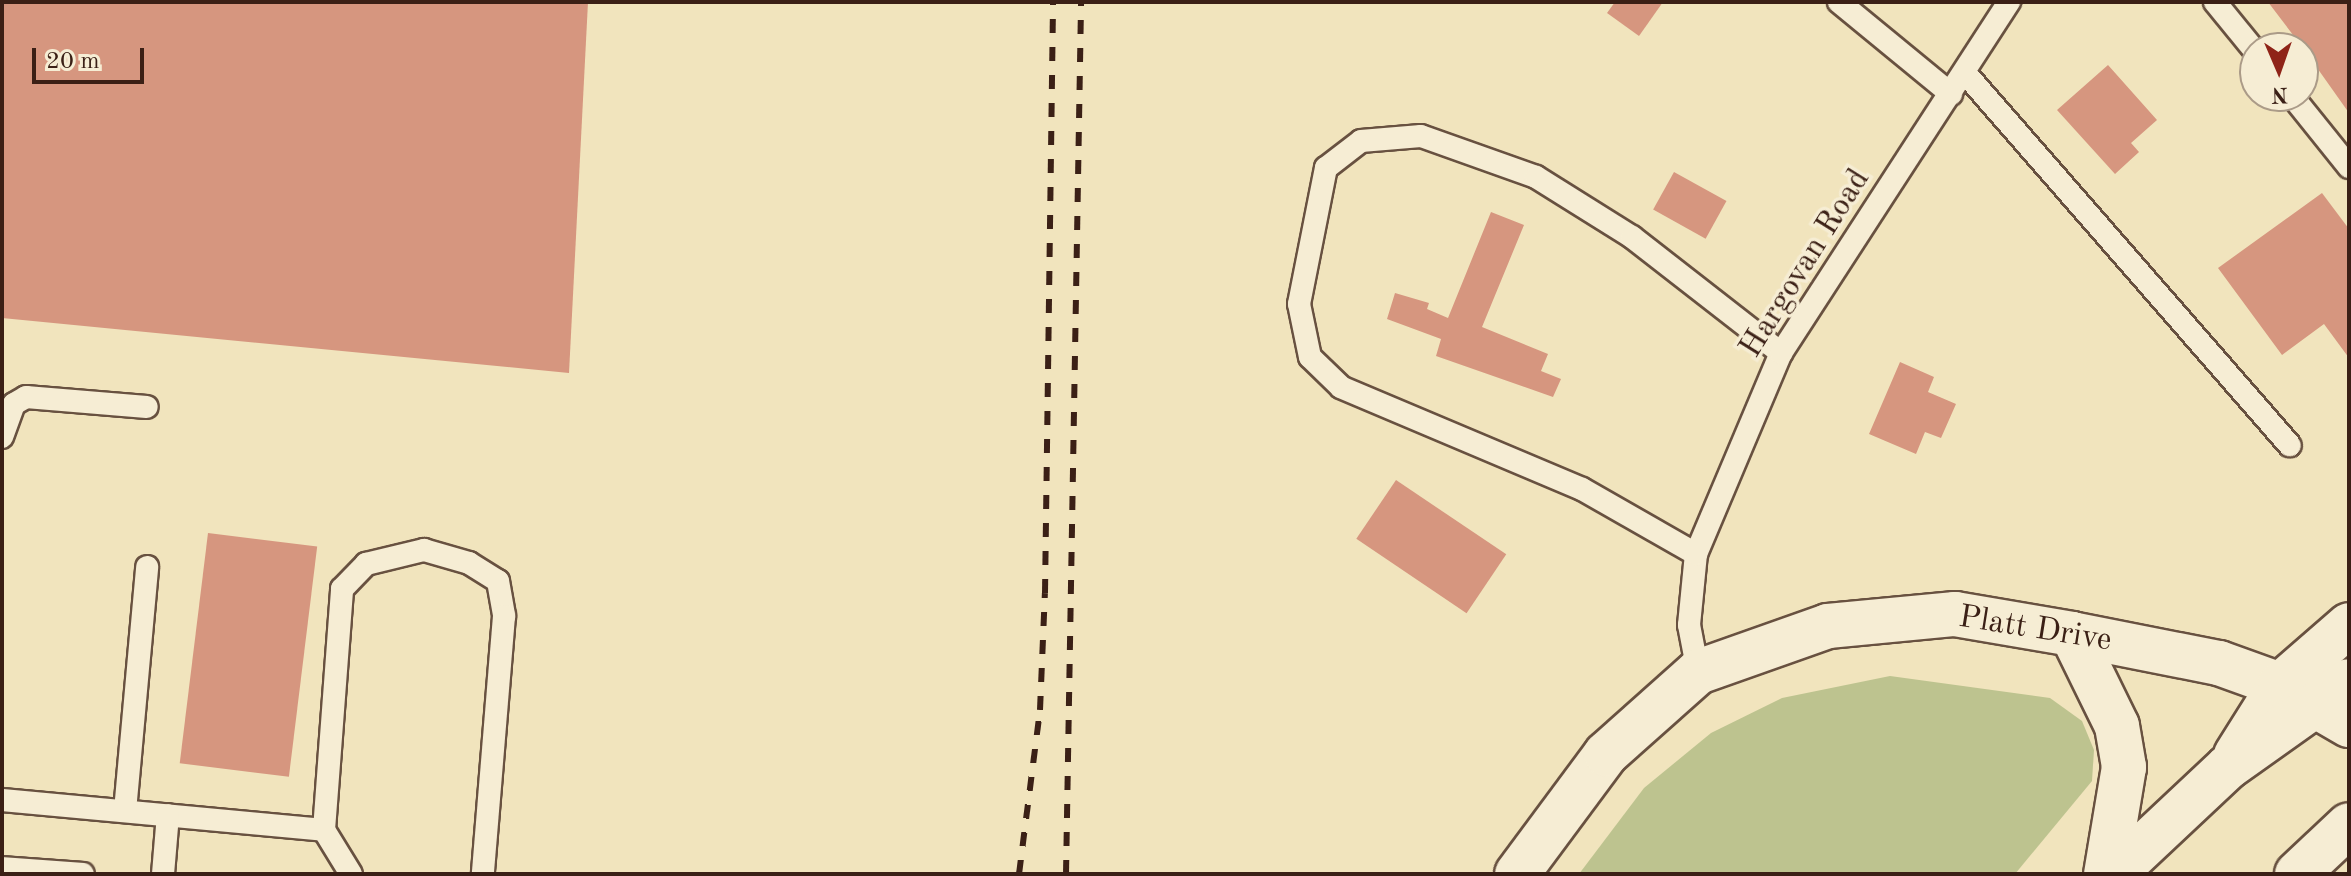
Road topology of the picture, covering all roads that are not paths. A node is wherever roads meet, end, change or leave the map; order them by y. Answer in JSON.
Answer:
{"nodes":[{"id":1,"x":1839,"y":2,"type":"edge"},
{"id":2,"x":2009,"y":2,"type":"edge"},
{"id":3,"x":2215,"y":2,"type":"edge"},
{"id":4,"x":2239,"y":32,"type":"edge"},
{"id":5,"x":1965,"y":73,"type":"junction"},
{"id":6,"x":1951,"y":94,"type":"junction"},
{"id":7,"x":2305,"y":112,"type":"edge"},
{"id":8,"x":2349,"y":167,"type":"edge"},
{"id":9,"x":1781,"y":353,"type":"junction"},
{"id":10,"x":147,"y":407,"type":"dead end"},
{"id":11,"x":2,"y":437,"type":"edge"},
{"id":12,"x":2290,"y":445,"type":"dead end"},
{"id":13,"x":1696,"y":554,"type":"junction"},
{"id":14,"x":147,"y":567,"type":"dead end"},
{"id":15,"x":2349,"y":625,"type":"edge"},
{"id":16,"x":2072,"y":634,"type":"junction"},
{"id":17,"x":1698,"y":672,"type":"junction"},
{"id":18,"x":2280,"y":685,"type":"junction"},
{"id":19,"x":2339,"y":704,"type":"edge"},
{"id":20,"x":2228,"y":767,"type":"junction"},
{"id":21,"x":2,"y":800,"type":"edge"},
{"id":22,"x":125,"y":811,"type":"junction"},
{"id":23,"x":168,"y":815,"type":"junction"},
{"id":24,"x":2349,"y":825,"type":"edge"},
{"id":25,"x":324,"y":830,"type":"junction"},
{"id":26,"x":2,"y":868,"type":"edge"},
{"id":27,"x":83,"y":874,"type":"edge"},
{"id":28,"x":163,"y":874,"type":"edge"},
{"id":29,"x":351,"y":874,"type":"edge"},
{"id":30,"x":483,"y":874,"type":"edge"},
{"id":31,"x":1517,"y":874,"type":"edge"},
{"id":32,"x":2106,"y":874,"type":"edge"},
{"id":33,"x":2114,"y":874,"type":"edge"},
{"id":34,"x":2297,"y":874,"type":"edge"}],
"edges":[{"from":1,"to":6,"type":"lane"},
{"from":2,"to":5,"type":"lane","name":"Hargovan Road"},
{"from":3,"to":4,"type":"lane"},
{"from":5,"to":6,"type":"lane","name":"Hargovan Road"},
{"from":5,"to":12,"type":"lane"},
{"from":6,"to":9,"type":"lane","name":"Hargovan Road"},
{"from":7,"to":8,"type":"lane"},
{"from":9,"to":13,"type":"lane","name":"Hargovan Road"},
{"from":9,"to":13,"type":"lane"},
{"from":10,"to":11,"type":"lane"},
{"from":13,"to":17,"type":"lane","name":"Hargovan Road"},
{"from":14,"to":22,"type":"lane"},
{"from":15,"to":18,"type":"street"},
{"from":16,"to":17,"type":"street","name":"Platt Drive"},
{"from":16,"to":18,"type":"street","name":"Platt Drive"},
{"from":16,"to":32,"type":"street"},
{"from":17,"to":31,"type":"street","name":"Platt Drive"},
{"from":18,"to":19,"type":"street","name":"Platt Drive"},
{"from":18,"to":20,"type":"street"},
{"from":19,"to":20,"type":"street"},
{"from":20,"to":33,"type":"street"},
{"from":21,"to":22,"type":"lane"},
{"from":22,"to":23,"type":"lane"},
{"from":23,"to":25,"type":"lane"},
{"from":23,"to":28,"type":"lane"},
{"from":24,"to":34,"type":"street"},
{"from":25,"to":29,"type":"lane"},
{"from":25,"to":30,"type":"lane"},
{"from":26,"to":27,"type":"lane"}]}
